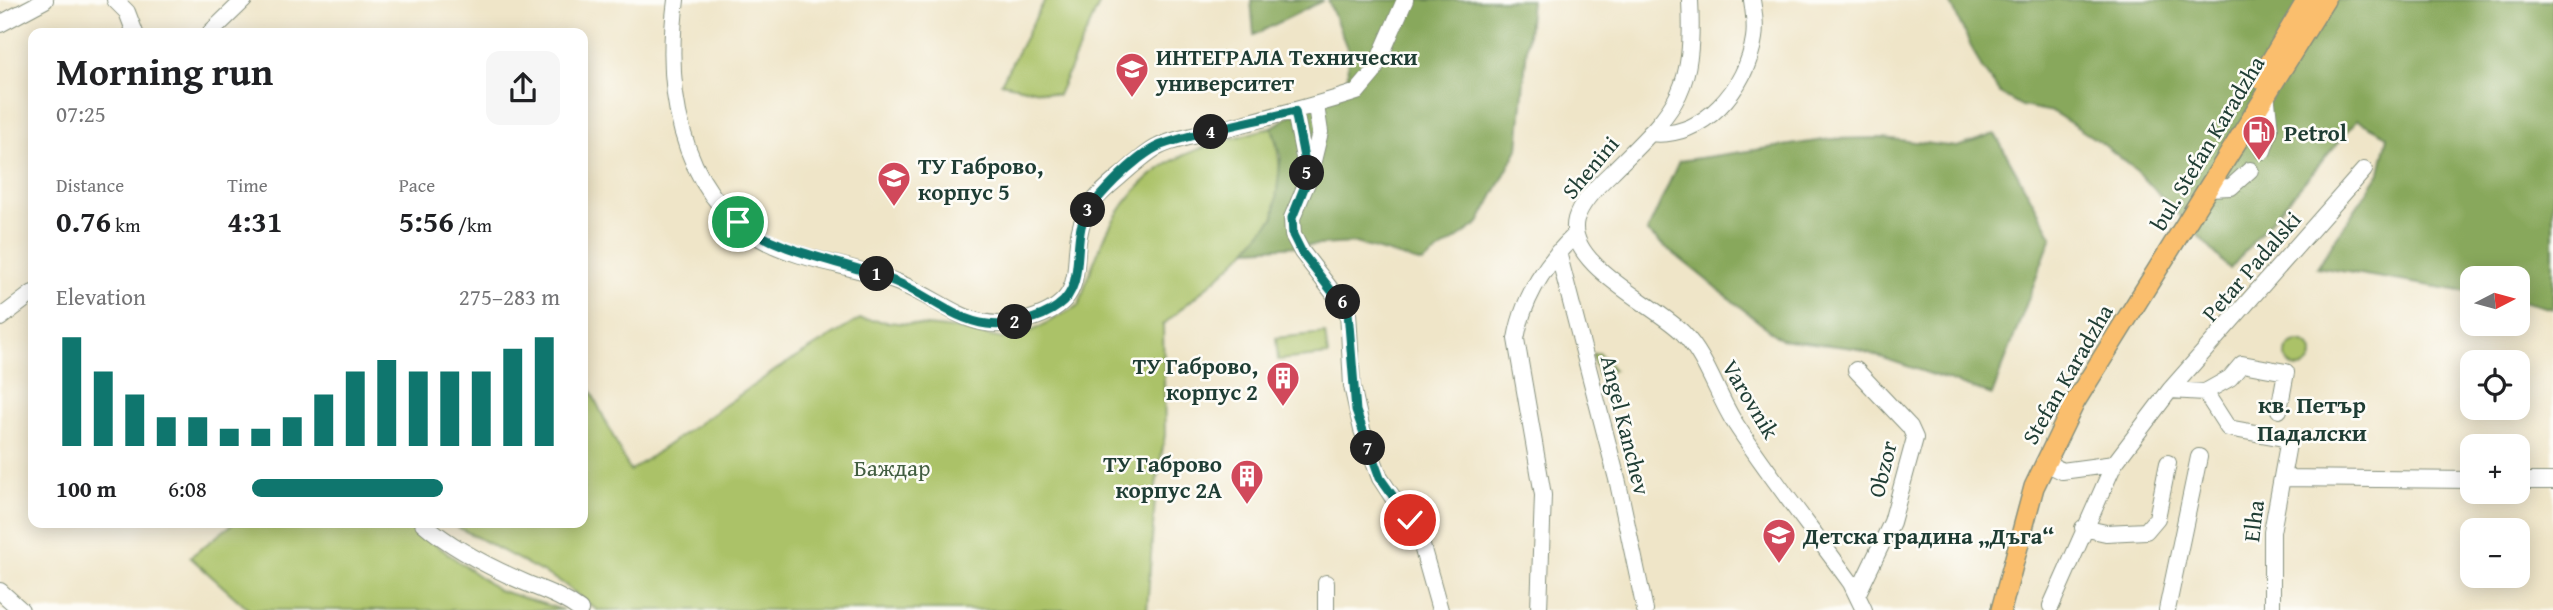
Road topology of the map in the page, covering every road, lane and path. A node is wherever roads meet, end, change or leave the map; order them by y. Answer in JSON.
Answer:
{"nodes":[{"id":1,"x":45,"y":0,"type":"edge"},
{"id":2,"x":115,"y":0,"type":"edge"},
{"id":3,"x":244,"y":0,"type":"edge"},
{"id":4,"x":676,"y":0,"type":"edge"},
{"id":5,"x":1405,"y":0,"type":"edge"},
{"id":6,"x":1690,"y":0,"type":"edge"},
{"id":7,"x":1752,"y":0,"type":"edge"},
{"id":8,"x":2307,"y":0,"type":"edge"},
{"id":9,"x":2325,"y":0,"type":"edge"},
{"id":10,"x":0,"y":24,"type":"edge"},
{"id":11,"x":133,"y":28,"type":"edge"},
{"id":12,"x":215,"y":28,"type":"edge"},
{"id":13,"x":2266,"y":92,"type":"junction"},
{"id":14,"x":1316,"y":106,"type":"junction"},
{"id":15,"x":1295,"y":111,"type":"junction"},
{"id":16,"x":1650,"y":133,"type":"junction"},
{"id":17,"x":2263,"y":151,"type":"dead end"},
{"id":18,"x":2250,"y":170,"type":"dead end"},
{"id":19,"x":2364,"y":170,"type":"dead end"},
{"id":20,"x":1308,"y":178,"type":"junction"},
{"id":21,"x":2208,"y":188,"type":"junction"},
{"id":22,"x":1574,"y":236,"type":"junction"},
{"id":23,"x":2171,"y":251,"type":"junction"},
{"id":24,"x":1558,"y":252,"type":"junction"},
{"id":25,"x":28,"y":297,"type":"edge"},
{"id":26,"x":0,"y":318,"type":"edge"},
{"id":27,"x":1856,"y":370,"type":"dead end"},
{"id":28,"x":2170,"y":390,"type":"junction"},
{"id":29,"x":2205,"y":392,"type":"junction"},
{"id":30,"x":2280,"y":410,"type":"dead end"},
{"id":31,"x":2199,"y":457,"type":"dead end"},
{"id":32,"x":2044,"y":462,"type":"junction"},
{"id":33,"x":2168,"y":463,"type":"dead end"},
{"id":34,"x":2113,"y":464,"type":"junction"},
{"id":35,"x":2282,"y":478,"type":"junction"},
{"id":36,"x":2460,"y":480,"type":"edge"},
{"id":37,"x":2530,"y":481,"type":"edge"},
{"id":38,"x":2553,"y":481,"type":"edge"},
{"id":39,"x":429,"y":528,"type":"edge"},
{"id":40,"x":2083,"y":528,"type":"junction"},
{"id":41,"x":1326,"y":583,"type":"dead end"},
{"id":42,"x":0,"y":591,"type":"edge"},
{"id":43,"x":1857,"y":595,"type":"junction"},
{"id":44,"x":2051,"y":606,"type":"dead end"},
{"id":45,"x":21,"y":610,"type":"edge"},
{"id":46,"x":580,"y":610,"type":"edge"},
{"id":47,"x":1326,"y":610,"type":"edge"},
{"id":48,"x":1440,"y":610,"type":"edge"},
{"id":49,"x":1539,"y":610,"type":"edge"},
{"id":50,"x":1645,"y":610,"type":"edge"},
{"id":51,"x":1864,"y":610,"type":"edge"},
{"id":52,"x":2001,"y":610,"type":"edge"},
{"id":53,"x":2166,"y":610,"type":"edge"},
{"id":54,"x":2272,"y":610,"type":"edge"}],
"edges":[{"from":1,"to":10,"type":"street"},
{"from":2,"to":11,"type":"street"},
{"from":3,"to":12,"type":"street"},
{"from":4,"to":15,"type":"street"},
{"from":5,"to":14,"type":"street"},
{"from":6,"to":16,"type":"street","name":"Shenini"},
{"from":7,"to":16,"type":"street","name":"Shenini"},
{"from":8,"to":23,"type":"main road","name":"bul. Stefan Karadzha"},
{"from":9,"to":13,"type":"main road","name":"bul. Stefan Karadzha"},
{"from":13,"to":17,"type":"street"},
{"from":13,"to":21,"type":"main road","name":"bul. Stefan Karadzha"},
{"from":14,"to":15,"type":"street"},
{"from":14,"to":20,"type":"street"},
{"from":15,"to":20,"type":"street"},
{"from":16,"to":22,"type":"street","name":"Shenini"},
{"from":18,"to":21,"type":"street"},
{"from":19,"to":28,"type":"street","name":"Petar Padalski"},
{"from":20,"to":48,"type":"street"},
{"from":21,"to":23,"type":"main road","name":"bul. Stefan Karadzha"},
{"from":22,"to":24,"type":"street"},
{"from":22,"to":43,"type":"street","name":"Varovnik"},
{"from":23,"to":32,"type":"main road","name":"Stefan Karadzha"},
{"from":24,"to":49,"type":"street"},
{"from":24,"to":50,"type":"street","name":"Angel Kanchev"},
{"from":25,"to":26,"type":"street"},
{"from":27,"to":43,"type":"street","name":"Obzor"},
{"from":28,"to":29,"type":"street"},
{"from":28,"to":34,"type":"street","name":"Petar Padalski"},
{"from":29,"to":30,"type":"street"},
{"from":29,"to":35,"type":"street","name":"Elha"},
{"from":31,"to":53,"type":"street"},
{"from":32,"to":34,"type":"street"},
{"from":32,"to":52,"type":"main road","name":"Stefan Karadzha"},
{"from":33,"to":40,"type":"street"},
{"from":34,"to":40,"type":"street","name":"Petar Padalski"},
{"from":35,"to":36,"type":"street"},
{"from":35,"to":54,"type":"street","name":"Elha"},
{"from":37,"to":38,"type":"street"},
{"from":39,"to":46,"type":"street"},
{"from":40,"to":44,"type":"street","name":"Petar Padalski"},
{"from":41,"to":47,"type":"street"},
{"from":42,"to":45,"type":"street"},
{"from":43,"to":51,"type":"street","name":"Varovnik"}]}
